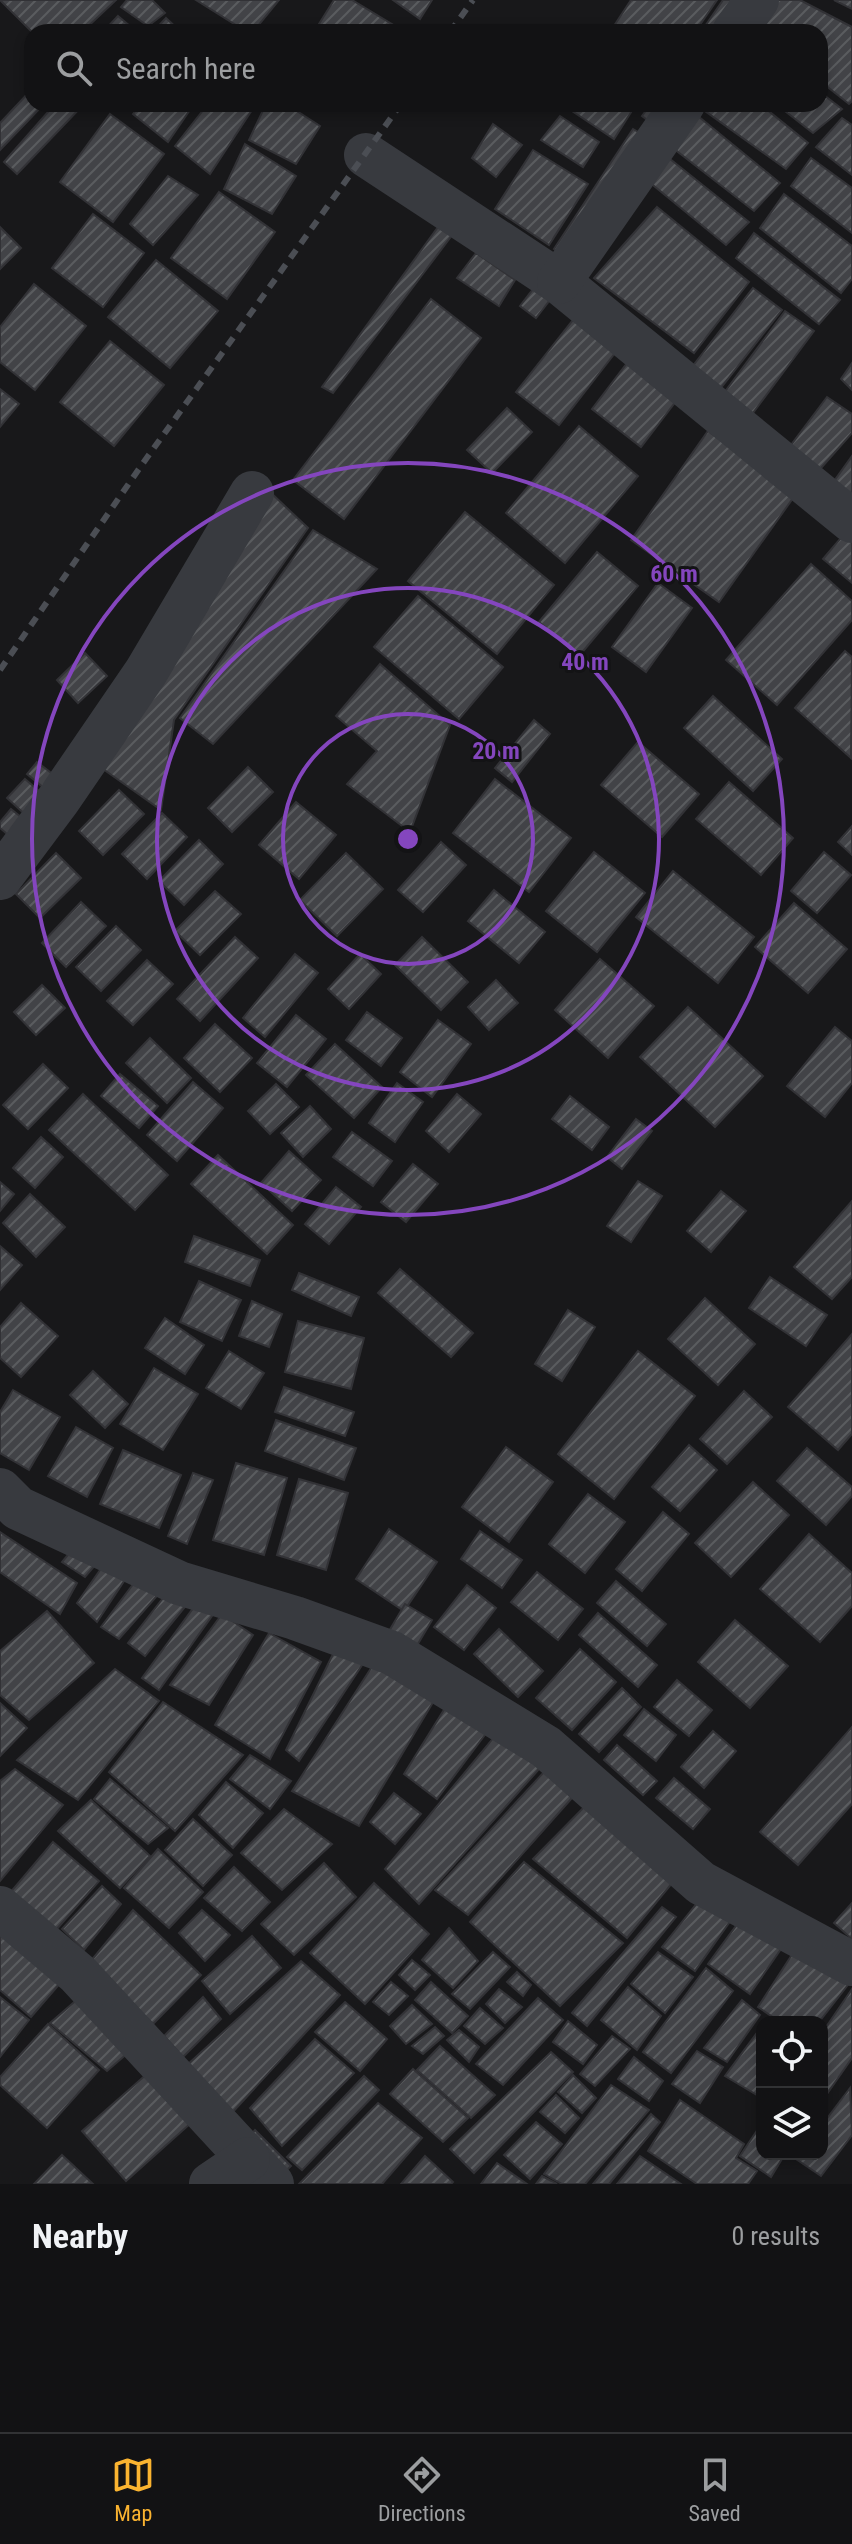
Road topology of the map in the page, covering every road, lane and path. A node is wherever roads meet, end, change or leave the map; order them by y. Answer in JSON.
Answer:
{"nodes":[{"id":1,"x":757,"y":0,"type":"edge"},
{"id":2,"x":740,"y":24,"type":"edge"},
{"id":3,"x":677,"y":112,"type":"edge"},
{"id":4,"x":366,"y":155,"type":"dead end"},
{"id":5,"x":559,"y":282,"type":"junction"},
{"id":6,"x":252,"y":493,"type":"dead end"},
{"id":7,"x":852,"y":521,"type":"edge"},
{"id":8,"x":0,"y":878,"type":"edge"},
{"id":9,"x":0,"y":1490,"type":"edge"},
{"id":10,"x":0,"y":1908,"type":"edge"},
{"id":11,"x":852,"y":1964,"type":"edge"},
{"id":12,"x":260,"y":2171,"type":"edge"},
{"id":13,"x":211,"y":2184,"type":"edge"}],
"edges":[{"from":1,"to":2,"type":"street"},
{"from":3,"to":5,"type":"street"},
{"from":4,"to":5,"type":"street"},
{"from":5,"to":7,"type":"street"},
{"from":6,"to":8,"type":"street"},
{"from":9,"to":11,"type":"street"},
{"from":10,"to":12,"type":"street"},
{"from":12,"to":13,"type":"street"}]}
